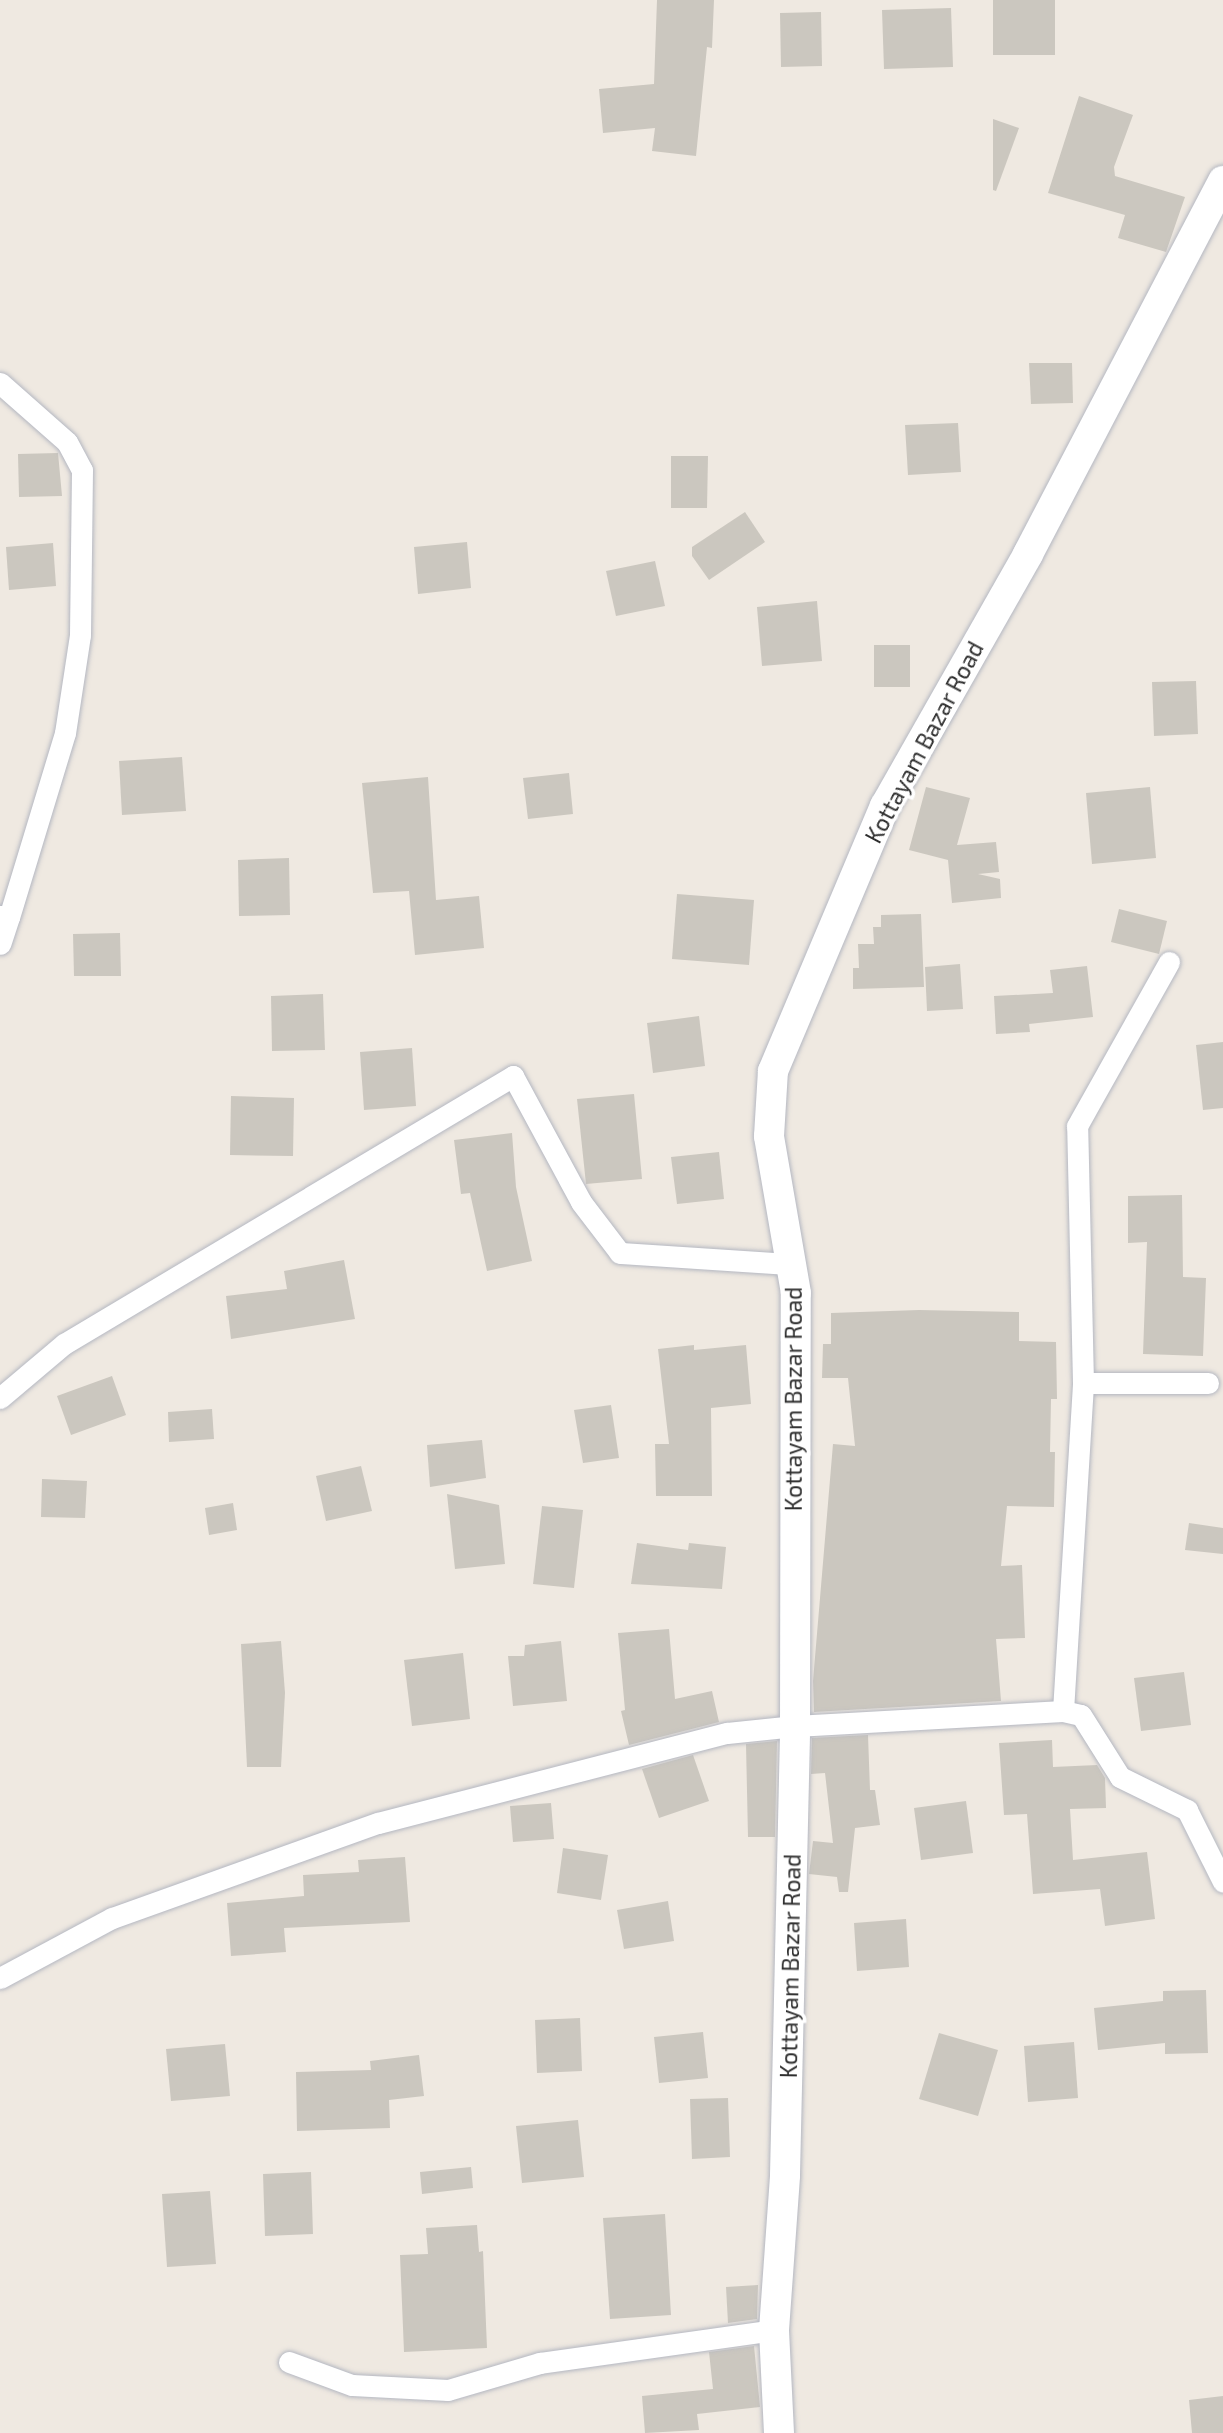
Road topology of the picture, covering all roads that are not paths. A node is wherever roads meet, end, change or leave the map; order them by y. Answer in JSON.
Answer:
{"nodes":[{"id":1,"x":1223,"y":181,"type":"edge"},
{"id":2,"x":0,"y":383,"type":"edge"},
{"id":3,"x":4,"y":916,"type":"edge"},
{"id":4,"x":0,"y":944,"type":"edge"},
{"id":5,"x":1169,"y":962,"type":"dead end"},
{"id":6,"x":790,"y":1264,"type":"junction"},
{"id":7,"x":1083,"y":1383,"type":"junction"},
{"id":8,"x":1208,"y":1383,"type":"dead end"},
{"id":9,"x":0,"y":1398,"type":"edge"},
{"id":10,"x":1063,"y":1712,"type":"junction"},
{"id":11,"x":795,"y":1726,"type":"junction"},
{"id":12,"x":1223,"y":1882,"type":"edge"},
{"id":13,"x":3,"y":1967,"type":"edge"},
{"id":14,"x":774,"y":2330,"type":"junction"},
{"id":15,"x":289,"y":2362,"type":"dead end"},
{"id":16,"x":779,"y":2433,"type":"edge"}],
"edges":[{"from":1,"to":6,"type":"main road","name":"Kottayam Bazar Road"},
{"from":2,"to":3,"type":"street"},
{"from":3,"to":4,"type":"street"},
{"from":5,"to":7,"type":"street"},
{"from":6,"to":9,"type":"street"},
{"from":6,"to":11,"type":"main road","name":"Kottayam Bazar Road"},
{"from":7,"to":8,"type":"street"},
{"from":7,"to":10,"type":"street"},
{"from":10,"to":11,"type":"street"},
{"from":10,"to":12,"type":"street"},
{"from":11,"to":13,"type":"street"},
{"from":11,"to":14,"type":"main road","name":"Kottayam Bazar Road"},
{"from":14,"to":15,"type":"street"},
{"from":14,"to":16,"type":"main road","name":"Kottayam Bazar Road"}]}
